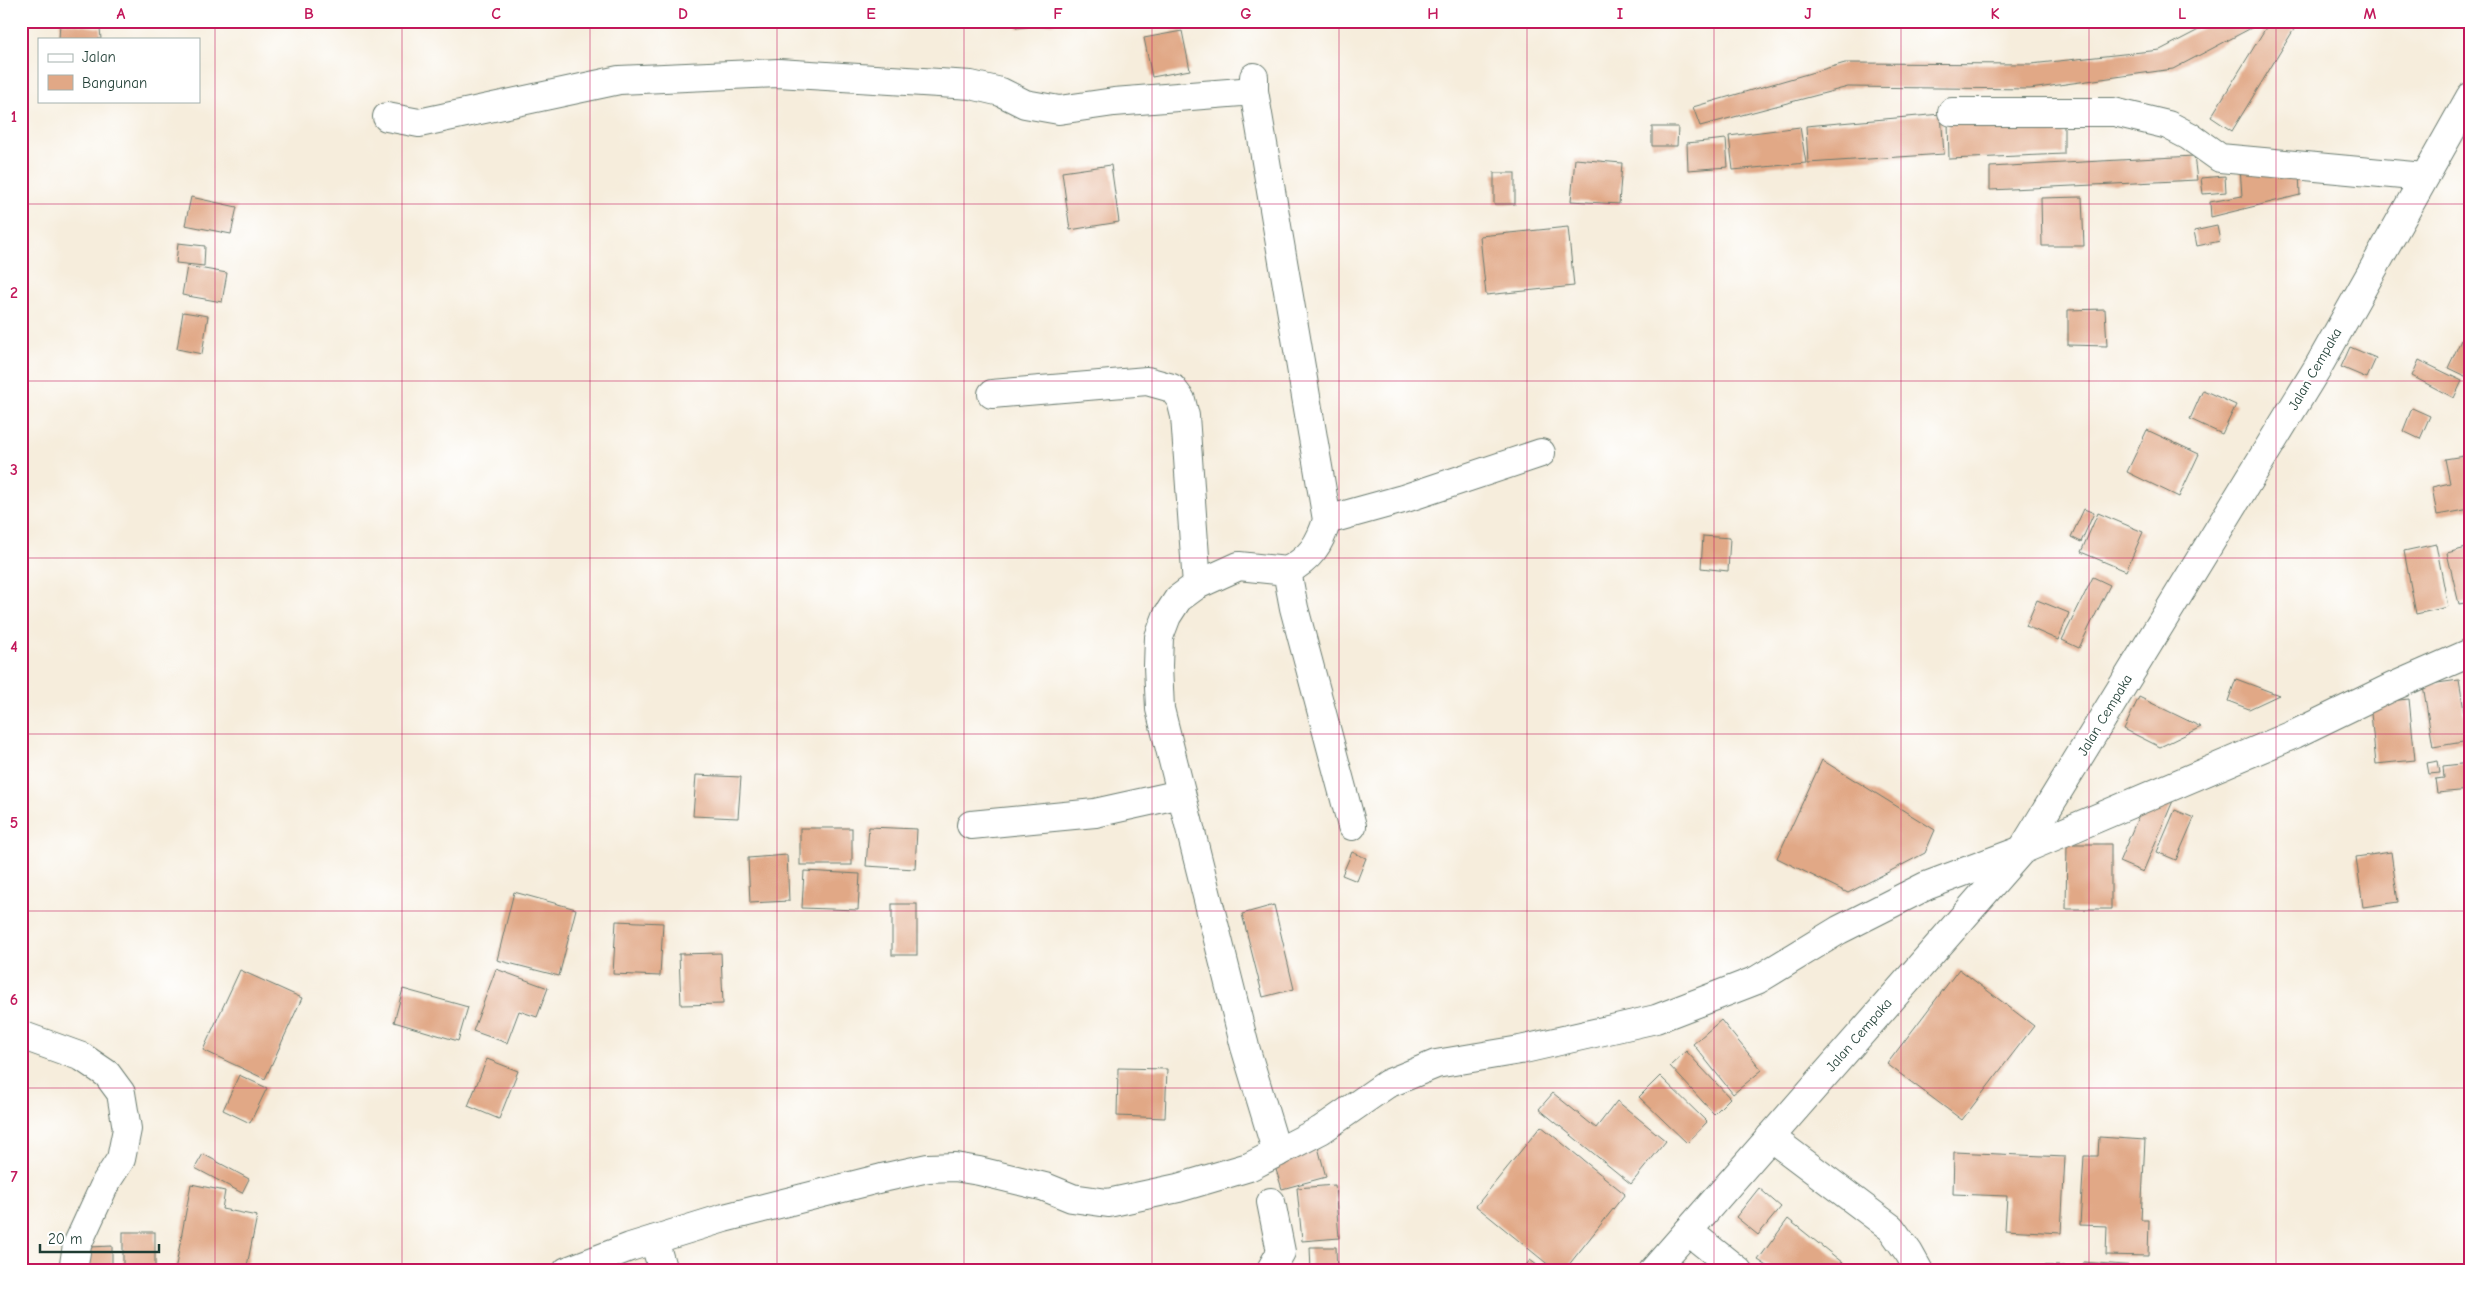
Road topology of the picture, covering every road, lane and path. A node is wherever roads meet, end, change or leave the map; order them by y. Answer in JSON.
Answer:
{"nodes":[{"id":1,"x":2470,"y":97,"type":"edge"},
{"id":2,"x":1952,"y":112,"type":"dead end"},
{"id":3,"x":387,"y":117,"type":"dead end"},
{"id":4,"x":2424,"y":178,"type":"junction"},
{"id":5,"x":992,"y":394,"type":"dead end"},
{"id":6,"x":1541,"y":454,"type":"dead end"},
{"id":7,"x":1327,"y":520,"type":"junction"},
{"id":8,"x":1287,"y":571,"type":"junction"},
{"id":9,"x":1197,"y":585,"type":"junction"},
{"id":10,"x":2470,"y":653,"type":"edge"},
{"id":11,"x":1181,"y":794,"type":"junction"},
{"id":12,"x":971,"y":824,"type":"dead end"},
{"id":13,"x":1352,"y":826,"type":"dead end"},
{"id":14,"x":2022,"y":850,"type":"junction"},
{"id":15,"x":21,"y":1035,"type":"edge"},
{"id":16,"x":1770,"y":1137,"type":"junction"},
{"id":17,"x":1277,"y":1153,"type":"junction"},
{"id":18,"x":1272,"y":1202,"type":"dead end"},
{"id":19,"x":1688,"y":1231,"type":"junction"},
{"id":20,"x":654,"y":1240,"type":"junction"},
{"id":21,"x":73,"y":1271,"type":"edge"},
{"id":22,"x":567,"y":1271,"type":"edge"},
{"id":23,"x":663,"y":1271,"type":"edge"},
{"id":24,"x":1270,"y":1271,"type":"edge"},
{"id":25,"x":1654,"y":1271,"type":"edge"},
{"id":26,"x":1738,"y":1271,"type":"edge"},
{"id":27,"x":1918,"y":1271,"type":"edge"}],
"edges":[{"from":1,"to":4,"type":"street","name":"Jalan Cempaka"},
{"from":2,"to":4,"type":"street"},
{"from":3,"to":7,"type":"street"},
{"from":4,"to":14,"type":"street","name":"Jalan Cempaka"},
{"from":5,"to":9,"type":"street"},
{"from":6,"to":7,"type":"street"},
{"from":7,"to":8,"type":"street"},
{"from":8,"to":9,"type":"street"},
{"from":8,"to":13,"type":"street"},
{"from":9,"to":11,"type":"street"},
{"from":10,"to":14,"type":"street"},
{"from":11,"to":12,"type":"street"},
{"from":11,"to":17,"type":"street"},
{"from":14,"to":16,"type":"street","name":"Jalan Cempaka"},
{"from":14,"to":17,"type":"street"},
{"from":15,"to":21,"type":"street"},
{"from":16,"to":19,"type":"street","name":"Jalan Cempaka"},
{"from":16,"to":27,"type":"street"},
{"from":17,"to":20,"type":"street"},
{"from":18,"to":24,"type":"street"},
{"from":19,"to":25,"type":"street","name":"Jalan Cempaka"},
{"from":19,"to":26,"type":"street"},
{"from":20,"to":22,"type":"street"},
{"from":20,"to":23,"type":"street"}]}
